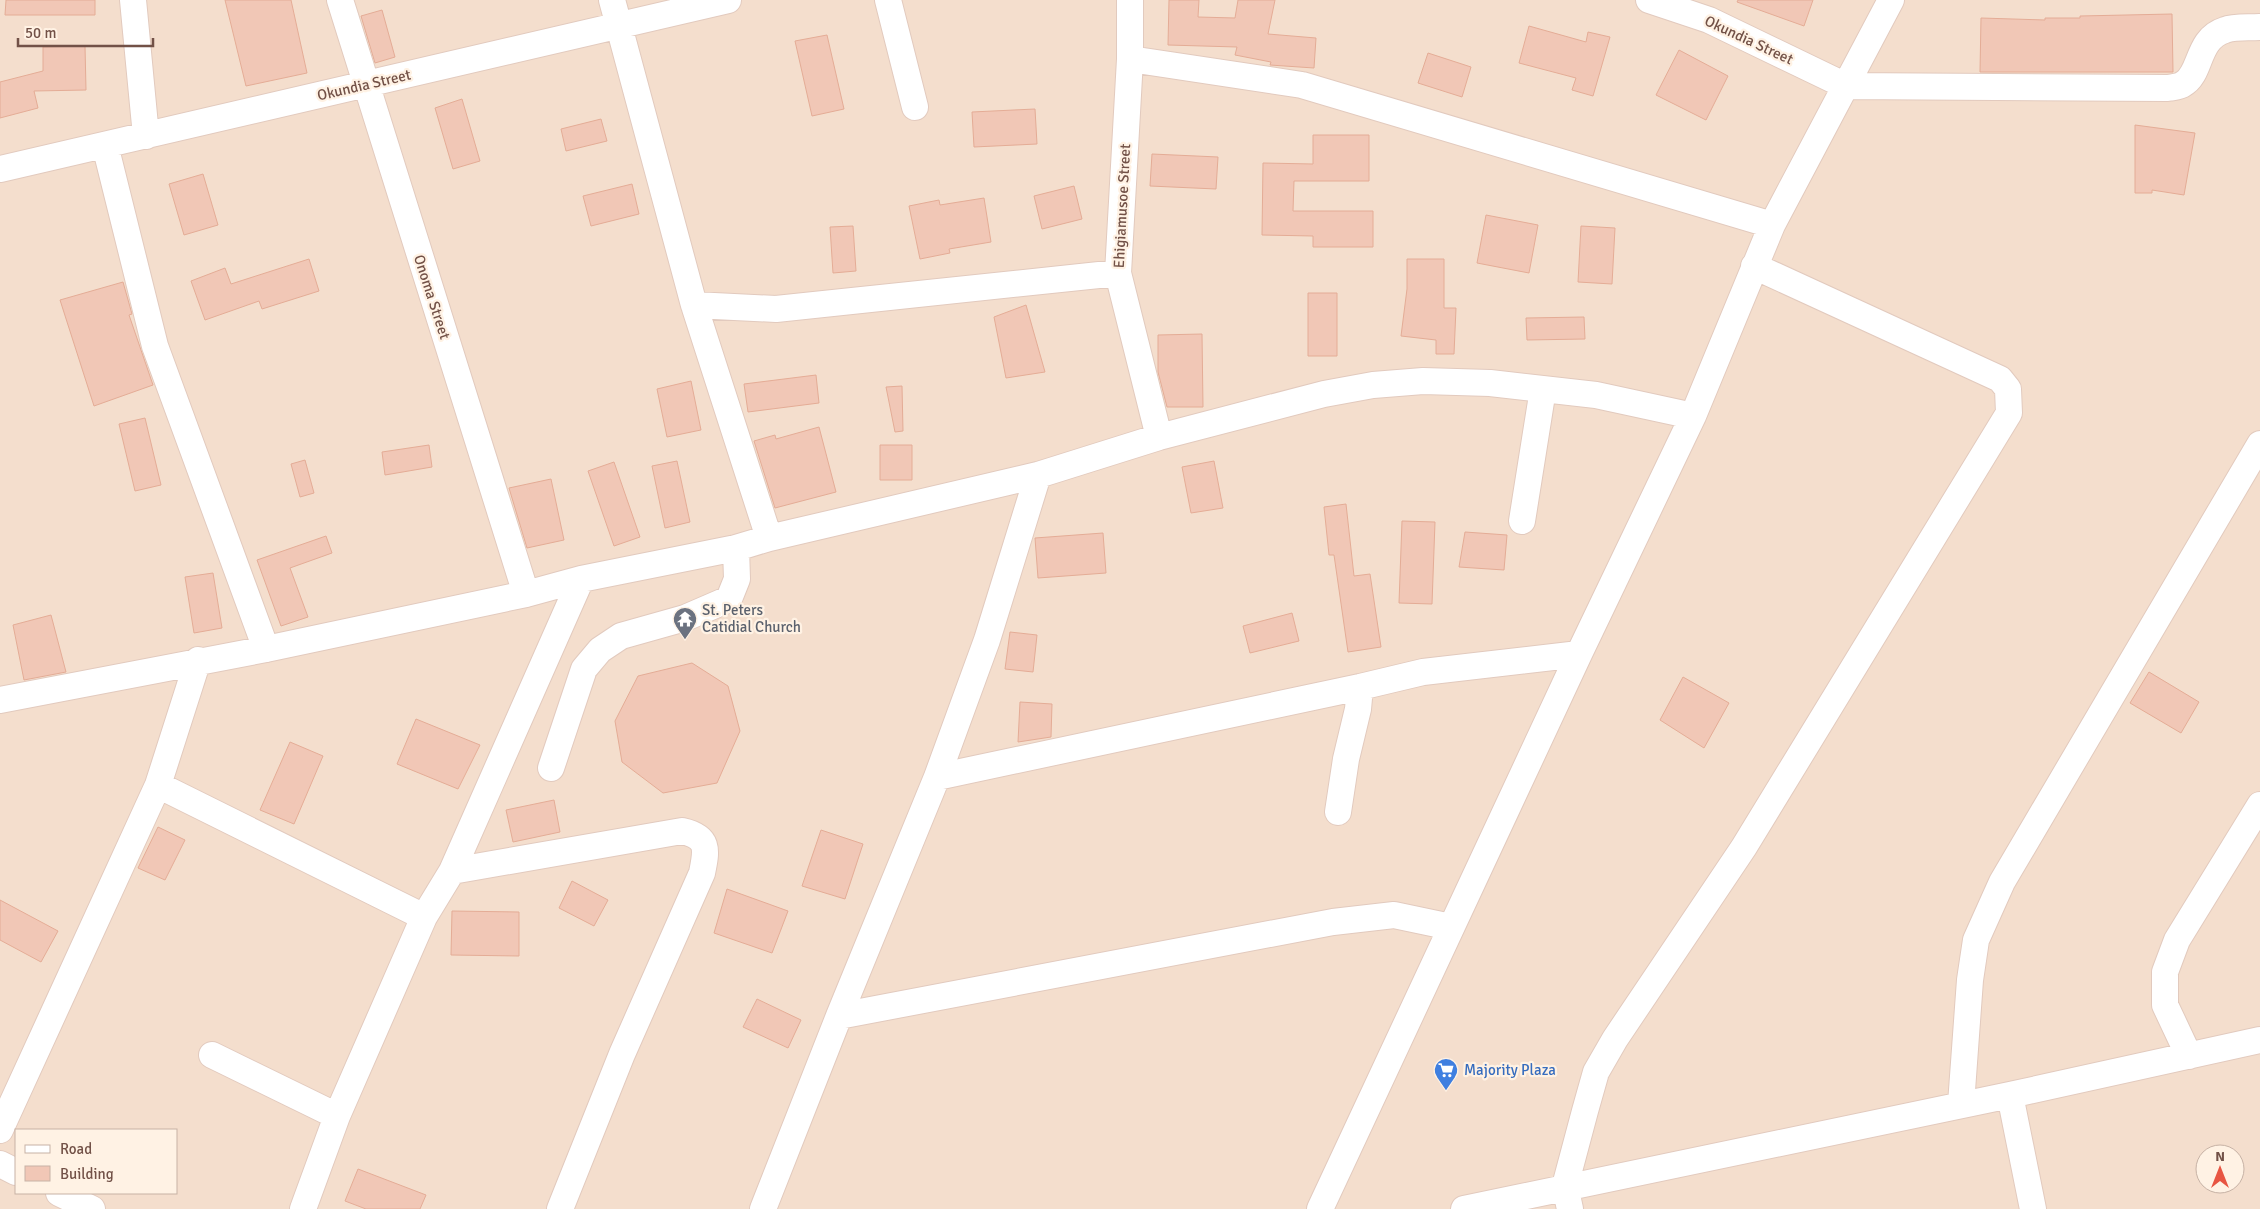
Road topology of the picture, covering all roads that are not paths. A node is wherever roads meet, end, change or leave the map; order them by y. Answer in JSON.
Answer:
{"nodes":[{"id":1,"x":133,"y":0,"type":"edge"},
{"id":2,"x":340,"y":0,"type":"edge"},
{"id":3,"x":612,"y":0,"type":"edge"},
{"id":4,"x":728,"y":0,"type":"edge"},
{"id":5,"x":888,"y":0,"type":"edge"},
{"id":6,"x":1130,"y":0,"type":"edge"},
{"id":7,"x":1649,"y":0,"type":"edge"},
{"id":8,"x":1891,"y":0,"type":"edge"},
{"id":9,"x":619,"y":25,"type":"junction"},
{"id":10,"x":2260,"y":27,"type":"edge"},
{"id":11,"x":1130,"y":59,"type":"junction"},
{"id":12,"x":365,"y":84,"type":"junction"},
{"id":13,"x":1846,"y":86,"type":"junction"},
{"id":14,"x":915,"y":107,"type":"dead end"},
{"id":15,"x":146,"y":136,"type":"junction"},
{"id":16,"x":105,"y":145,"type":"junction"},
{"id":17,"x":0,"y":170,"type":"edge"},
{"id":18,"x":1772,"y":225,"type":"junction"},
{"id":19,"x":1754,"y":266,"type":"junction"},
{"id":20,"x":1118,"y":272,"type":"junction"},
{"id":21,"x":694,"y":304,"type":"junction"},
{"id":22,"x":1543,"y":389,"type":"junction"},
{"id":23,"x":1693,"y":416,"type":"junction"},
{"id":24,"x":1159,"y":437,"type":"junction"},
{"id":25,"x":2260,"y":444,"type":"edge"},
{"id":26,"x":1038,"y":475,"type":"junction"},
{"id":27,"x":1522,"y":521,"type":"dead end"},
{"id":28,"x":770,"y":538,"type":"junction"},
{"id":29,"x":736,"y":548,"type":"junction"},
{"id":30,"x":581,"y":579,"type":"junction"},
{"id":31,"x":526,"y":594,"type":"junction"},
{"id":32,"x":266,"y":649,"type":"junction"},
{"id":33,"x":1579,"y":654,"type":"junction"},
{"id":34,"x":198,"y":660,"type":"junction"},
{"id":35,"x":1360,"y":687,"type":"junction"},
{"id":36,"x":0,"y":700,"type":"edge"},
{"id":37,"x":551,"y":768,"type":"dead end"},
{"id":38,"x":937,"y":777,"type":"junction"},
{"id":39,"x":158,"y":785,"type":"junction"},
{"id":40,"x":2260,"y":805,"type":"edge"},
{"id":41,"x":1338,"y":812,"type":"dead end"},
{"id":42,"x":452,"y":871,"type":"junction"},
{"id":43,"x":424,"y":917,"type":"junction"},
{"id":44,"x":1451,"y":928,"type":"junction"},
{"id":45,"x":838,"y":1016,"type":"junction"},
{"id":46,"x":2260,"y":1040,"type":"edge"},
{"id":47,"x":212,"y":1055,"type":"dead end"},
{"id":48,"x":2189,"y":1056,"type":"junction"},
{"id":49,"x":2010,"y":1095,"type":"junction"},
{"id":50,"x":1961,"y":1104,"type":"junction"},
{"id":51,"x":337,"y":1116,"type":"junction"},
{"id":52,"x":0,"y":1130,"type":"edge"},
{"id":53,"x":0,"y":1164,"type":"edge"},
{"id":54,"x":15,"y":1172,"type":"edge"},
{"id":55,"x":60,"y":1194,"type":"edge"},
{"id":56,"x":1567,"y":1198,"type":"edge"},
{"id":57,"x":92,"y":1209,"type":"edge"},
{"id":58,"x":303,"y":1209,"type":"edge"},
{"id":59,"x":560,"y":1209,"type":"edge"},
{"id":60,"x":764,"y":1209,"type":"edge"},
{"id":61,"x":1320,"y":1209,"type":"edge"},
{"id":62,"x":1464,"y":1209,"type":"edge"},
{"id":63,"x":2033,"y":1209,"type":"edge"}],
"edges":[{"from":1,"to":15,"type":"street"},
{"from":2,"to":12,"type":"street","name":"Onoma Street"},
{"from":3,"to":9,"type":"street"},
{"from":4,"to":9,"type":"street","name":"Okundia Street"},
{"from":5,"to":14,"type":"street"},
{"from":6,"to":11,"type":"street","name":"Ehigiamusoe Street"},
{"from":7,"to":13,"type":"street","name":"Okundia Street"},
{"from":8,"to":13,"type":"street"},
{"from":9,"to":12,"type":"street","name":"Okundia Street"},
{"from":9,"to":21,"type":"street"},
{"from":10,"to":13,"type":"street"},
{"from":11,"to":18,"type":"street"},
{"from":11,"to":20,"type":"street","name":"Ehigiamusoe Street"},
{"from":12,"to":15,"type":"street","name":"Okundia Street"},
{"from":12,"to":31,"type":"street","name":"Onoma Street"},
{"from":13,"to":18,"type":"street"},
{"from":15,"to":16,"type":"street","name":"Okundia Street"},
{"from":16,"to":17,"type":"street","name":"Okundia Street"},
{"from":16,"to":32,"type":"street"},
{"from":18,"to":19,"type":"street"},
{"from":19,"to":23,"type":"street"},
{"from":19,"to":56,"type":"street"},
{"from":20,"to":21,"type":"street"},
{"from":20,"to":24,"type":"street","name":"Ehigiamusoe Street"},
{"from":21,"to":28,"type":"street"},
{"from":22,"to":23,"type":"street"},
{"from":22,"to":24,"type":"street"},
{"from":22,"to":27,"type":"street"},
{"from":23,"to":33,"type":"street"},
{"from":24,"to":26,"type":"street"},
{"from":25,"to":50,"type":"street"},
{"from":26,"to":28,"type":"street"},
{"from":26,"to":38,"type":"street"},
{"from":28,"to":29,"type":"street"},
{"from":29,"to":30,"type":"street"},
{"from":29,"to":37,"type":"street"},
{"from":30,"to":31,"type":"street"},
{"from":30,"to":42,"type":"street"},
{"from":31,"to":32,"type":"street"},
{"from":32,"to":34,"type":"street"},
{"from":33,"to":35,"type":"street"},
{"from":33,"to":44,"type":"street"},
{"from":34,"to":36,"type":"street"},
{"from":34,"to":39,"type":"street"},
{"from":35,"to":38,"type":"street"},
{"from":35,"to":41,"type":"street"},
{"from":38,"to":45,"type":"street"},
{"from":39,"to":43,"type":"street"},
{"from":39,"to":52,"type":"street"},
{"from":40,"to":48,"type":"street"},
{"from":42,"to":43,"type":"street"},
{"from":42,"to":59,"type":"street"},
{"from":43,"to":51,"type":"street"},
{"from":44,"to":45,"type":"street"},
{"from":44,"to":61,"type":"street"},
{"from":45,"to":60,"type":"street"},
{"from":46,"to":48,"type":"street"},
{"from":47,"to":51,"type":"street"},
{"from":48,"to":49,"type":"street"},
{"from":49,"to":50,"type":"street"},
{"from":49,"to":63,"type":"street"},
{"from":50,"to":56,"type":"street"},
{"from":51,"to":58,"type":"street"},
{"from":53,"to":54,"type":"street"},
{"from":55,"to":57,"type":"street"},
{"from":56,"to":62,"type":"street"}]}
